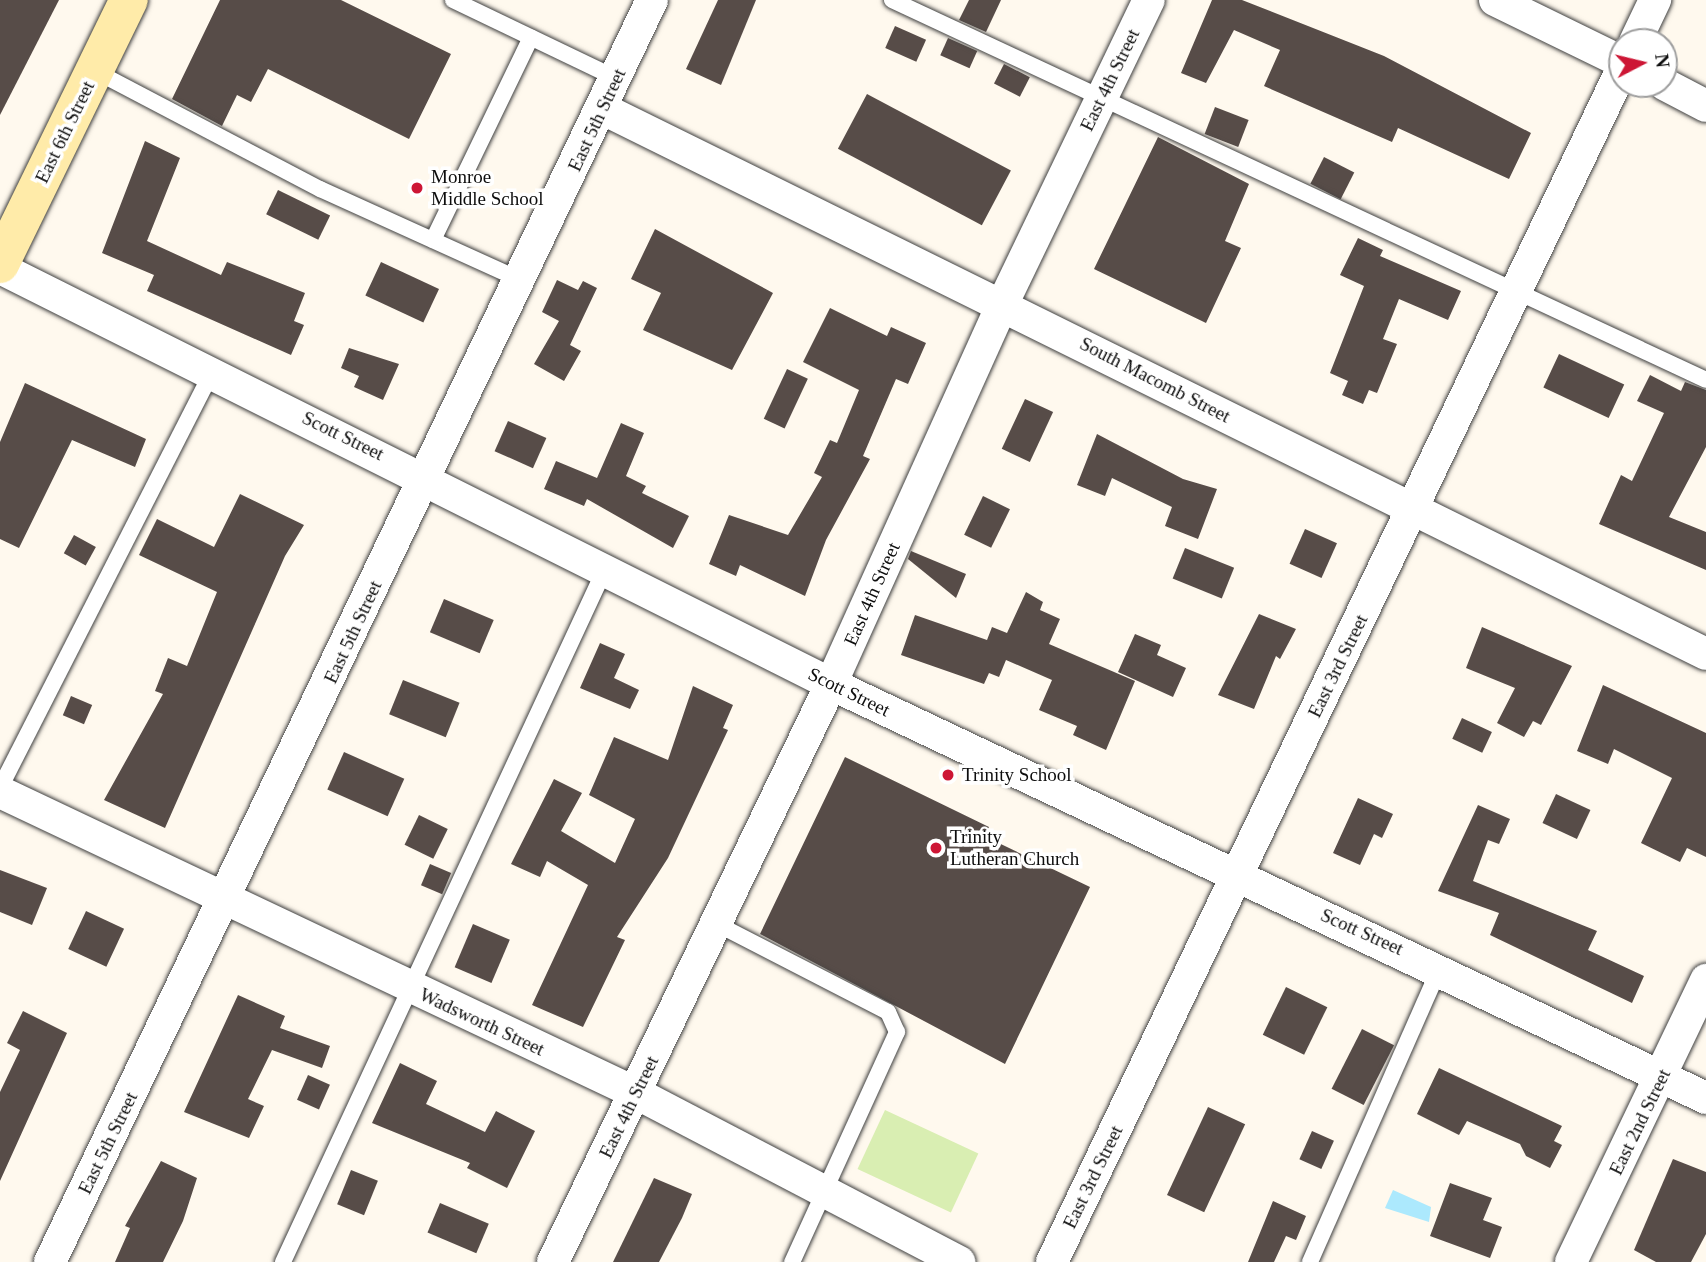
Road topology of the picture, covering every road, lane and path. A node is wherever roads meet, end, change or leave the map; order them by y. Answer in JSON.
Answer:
{"nodes":[{"id":1,"x":129,"y":0,"type":"edge"},
{"id":2,"x":453,"y":0,"type":"edge"},
{"id":3,"x":652,"y":0,"type":"edge"},
{"id":4,"x":892,"y":0,"type":"edge"},
{"id":5,"x":1149,"y":0,"type":"edge"},
{"id":6,"x":1495,"y":0,"type":"edge"},
{"id":7,"x":1655,"y":0,"type":"edge"},
{"id":8,"x":1642,"y":28,"type":"edge"},
{"id":9,"x":531,"y":37,"type":"junction"},
{"id":10,"x":1608,"y":55,"type":"edge"},
{"id":11,"x":95,"y":71,"type":"junction"},
{"id":12,"x":617,"y":78,"type":"junction"},
{"id":13,"x":1678,"y":91,"type":"edge"},
{"id":14,"x":1608,"y":98,"type":"edge"},
{"id":15,"x":1100,"y":102,"type":"junction"},
{"id":16,"x":1706,"y":106,"type":"edge"},
{"id":17,"x":603,"y":109,"type":"junction"},
{"id":18,"x":433,"y":240,"type":"junction"},
{"id":19,"x":0,"y":266,"type":"edge"},
{"id":20,"x":521,"y":280,"type":"junction"},
{"id":21,"x":1517,"y":293,"type":"junction"},
{"id":22,"x":1003,"y":303,"type":"junction"},
{"id":23,"x":212,"y":372,"type":"junction"},
{"id":24,"x":1706,"y":380,"type":"edge"},
{"id":25,"x":426,"y":477,"type":"junction"},
{"id":26,"x":1413,"y":510,"type":"junction"},
{"id":27,"x":606,"y":569,"type":"junction"},
{"id":28,"x":1706,"y":654,"type":"edge"},
{"id":29,"x":831,"y":684,"type":"junction"},
{"id":30,"x":0,"y":790,"type":"edge"},
{"id":31,"x":1237,"y":876,"type":"junction"},
{"id":32,"x":225,"y":903,"type":"junction"},
{"id":33,"x":717,"y":924,"type":"junction"},
{"id":34,"x":1440,"y":967,"type":"junction"},
{"id":35,"x":1706,"y":980,"type":"edge"},
{"id":36,"x":415,"y":990,"type":"junction"},
{"id":37,"x":1662,"y":1077,"type":"junction"},
{"id":38,"x":636,"y":1093,"type":"junction"},
{"id":39,"x":1706,"y":1098,"type":"edge"},
{"id":40,"x":825,"y":1189,"type":"junction"},
{"id":41,"x":50,"y":1262,"type":"edge"},
{"id":42,"x":284,"y":1262,"type":"edge"},
{"id":43,"x":553,"y":1262,"type":"edge"},
{"id":44,"x":792,"y":1262,"type":"edge"},
{"id":45,"x":960,"y":1262,"type":"edge"},
{"id":46,"x":1052,"y":1262,"type":"edge"},
{"id":47,"x":1310,"y":1262,"type":"edge"},
{"id":48,"x":1571,"y":1262,"type":"edge"}],
"edges":[{"from":1,"to":11,"type":"street","name":"East 6th Street"},
{"from":2,"to":9,"type":"lane"},
{"from":3,"to":12,"type":"street","name":"East 5th Street"},
{"from":4,"to":15,"type":"lane"},
{"from":5,"to":15,"type":"street","name":"East 4th Street"},
{"from":6,"to":10,"type":"street"},
{"from":7,"to":8,"type":"street"},
{"from":9,"to":12,"type":"lane"},
{"from":9,"to":18,"type":"lane"},
{"from":11,"to":18,"type":"lane"},
{"from":11,"to":19,"type":"street","name":"East 6th Street"},
{"from":12,"to":17,"type":"street","name":"East 5th Street"},
{"from":13,"to":16,"type":"street"},
{"from":14,"to":21,"type":"street","name":"East 3rd Street"},
{"from":15,"to":21,"type":"lane"},
{"from":15,"to":22,"type":"street","name":"East 4th Street"},
{"from":17,"to":20,"type":"street","name":"East 5th Street"},
{"from":17,"to":22,"type":"street","name":"South Macomb Street"},
{"from":18,"to":20,"type":"lane"},
{"from":19,"to":23,"type":"street","name":"Scott Street"},
{"from":20,"to":25,"type":"street","name":"East 5th Street"},
{"from":21,"to":24,"type":"lane"},
{"from":21,"to":26,"type":"street","name":"East 3rd Street"},
{"from":22,"to":26,"type":"street","name":"South Macomb Street"},
{"from":22,"to":29,"type":"street","name":"East 4th Street"},
{"from":23,"to":25,"type":"street","name":"Scott Street"},
{"from":23,"to":30,"type":"lane"},
{"from":25,"to":27,"type":"street","name":"Scott Street"},
{"from":25,"to":32,"type":"street","name":"East 5th Street"},
{"from":26,"to":28,"type":"street","name":"South Macomb Street"},
{"from":26,"to":31,"type":"street","name":"East 3rd Street"},
{"from":27,"to":29,"type":"street","name":"Scott Street"},
{"from":27,"to":36,"type":"lane"},
{"from":29,"to":31,"type":"street","name":"Scott Street"},
{"from":29,"to":33,"type":"street","name":"East 4th Street"},
{"from":30,"to":32,"type":"street","name":"Wadsworth Street"},
{"from":31,"to":34,"type":"street","name":"Scott Street"},
{"from":31,"to":46,"type":"street","name":"East 3rd Street"},
{"from":32,"to":36,"type":"street","name":"Wadsworth Street"},
{"from":32,"to":41,"type":"street","name":"East 5th Street"},
{"from":33,"to":38,"type":"street","name":"East 4th Street"},
{"from":33,"to":40,"type":"lane"},
{"from":34,"to":37,"type":"street","name":"Scott Street"},
{"from":34,"to":47,"type":"lane"},
{"from":35,"to":37,"type":"street","name":"East 2nd Street"},
{"from":36,"to":38,"type":"street","name":"Wadsworth Street"},
{"from":36,"to":42,"type":"lane"},
{"from":37,"to":39,"type":"street","name":"Scott Street"},
{"from":37,"to":48,"type":"street","name":"East 2nd Street"},
{"from":38,"to":40,"type":"street","name":"Wadsworth Street"},
{"from":38,"to":43,"type":"street","name":"East 4th Street"},
{"from":40,"to":44,"type":"lane"},
{"from":40,"to":45,"type":"street","name":"Wadsworth Street"}]}
